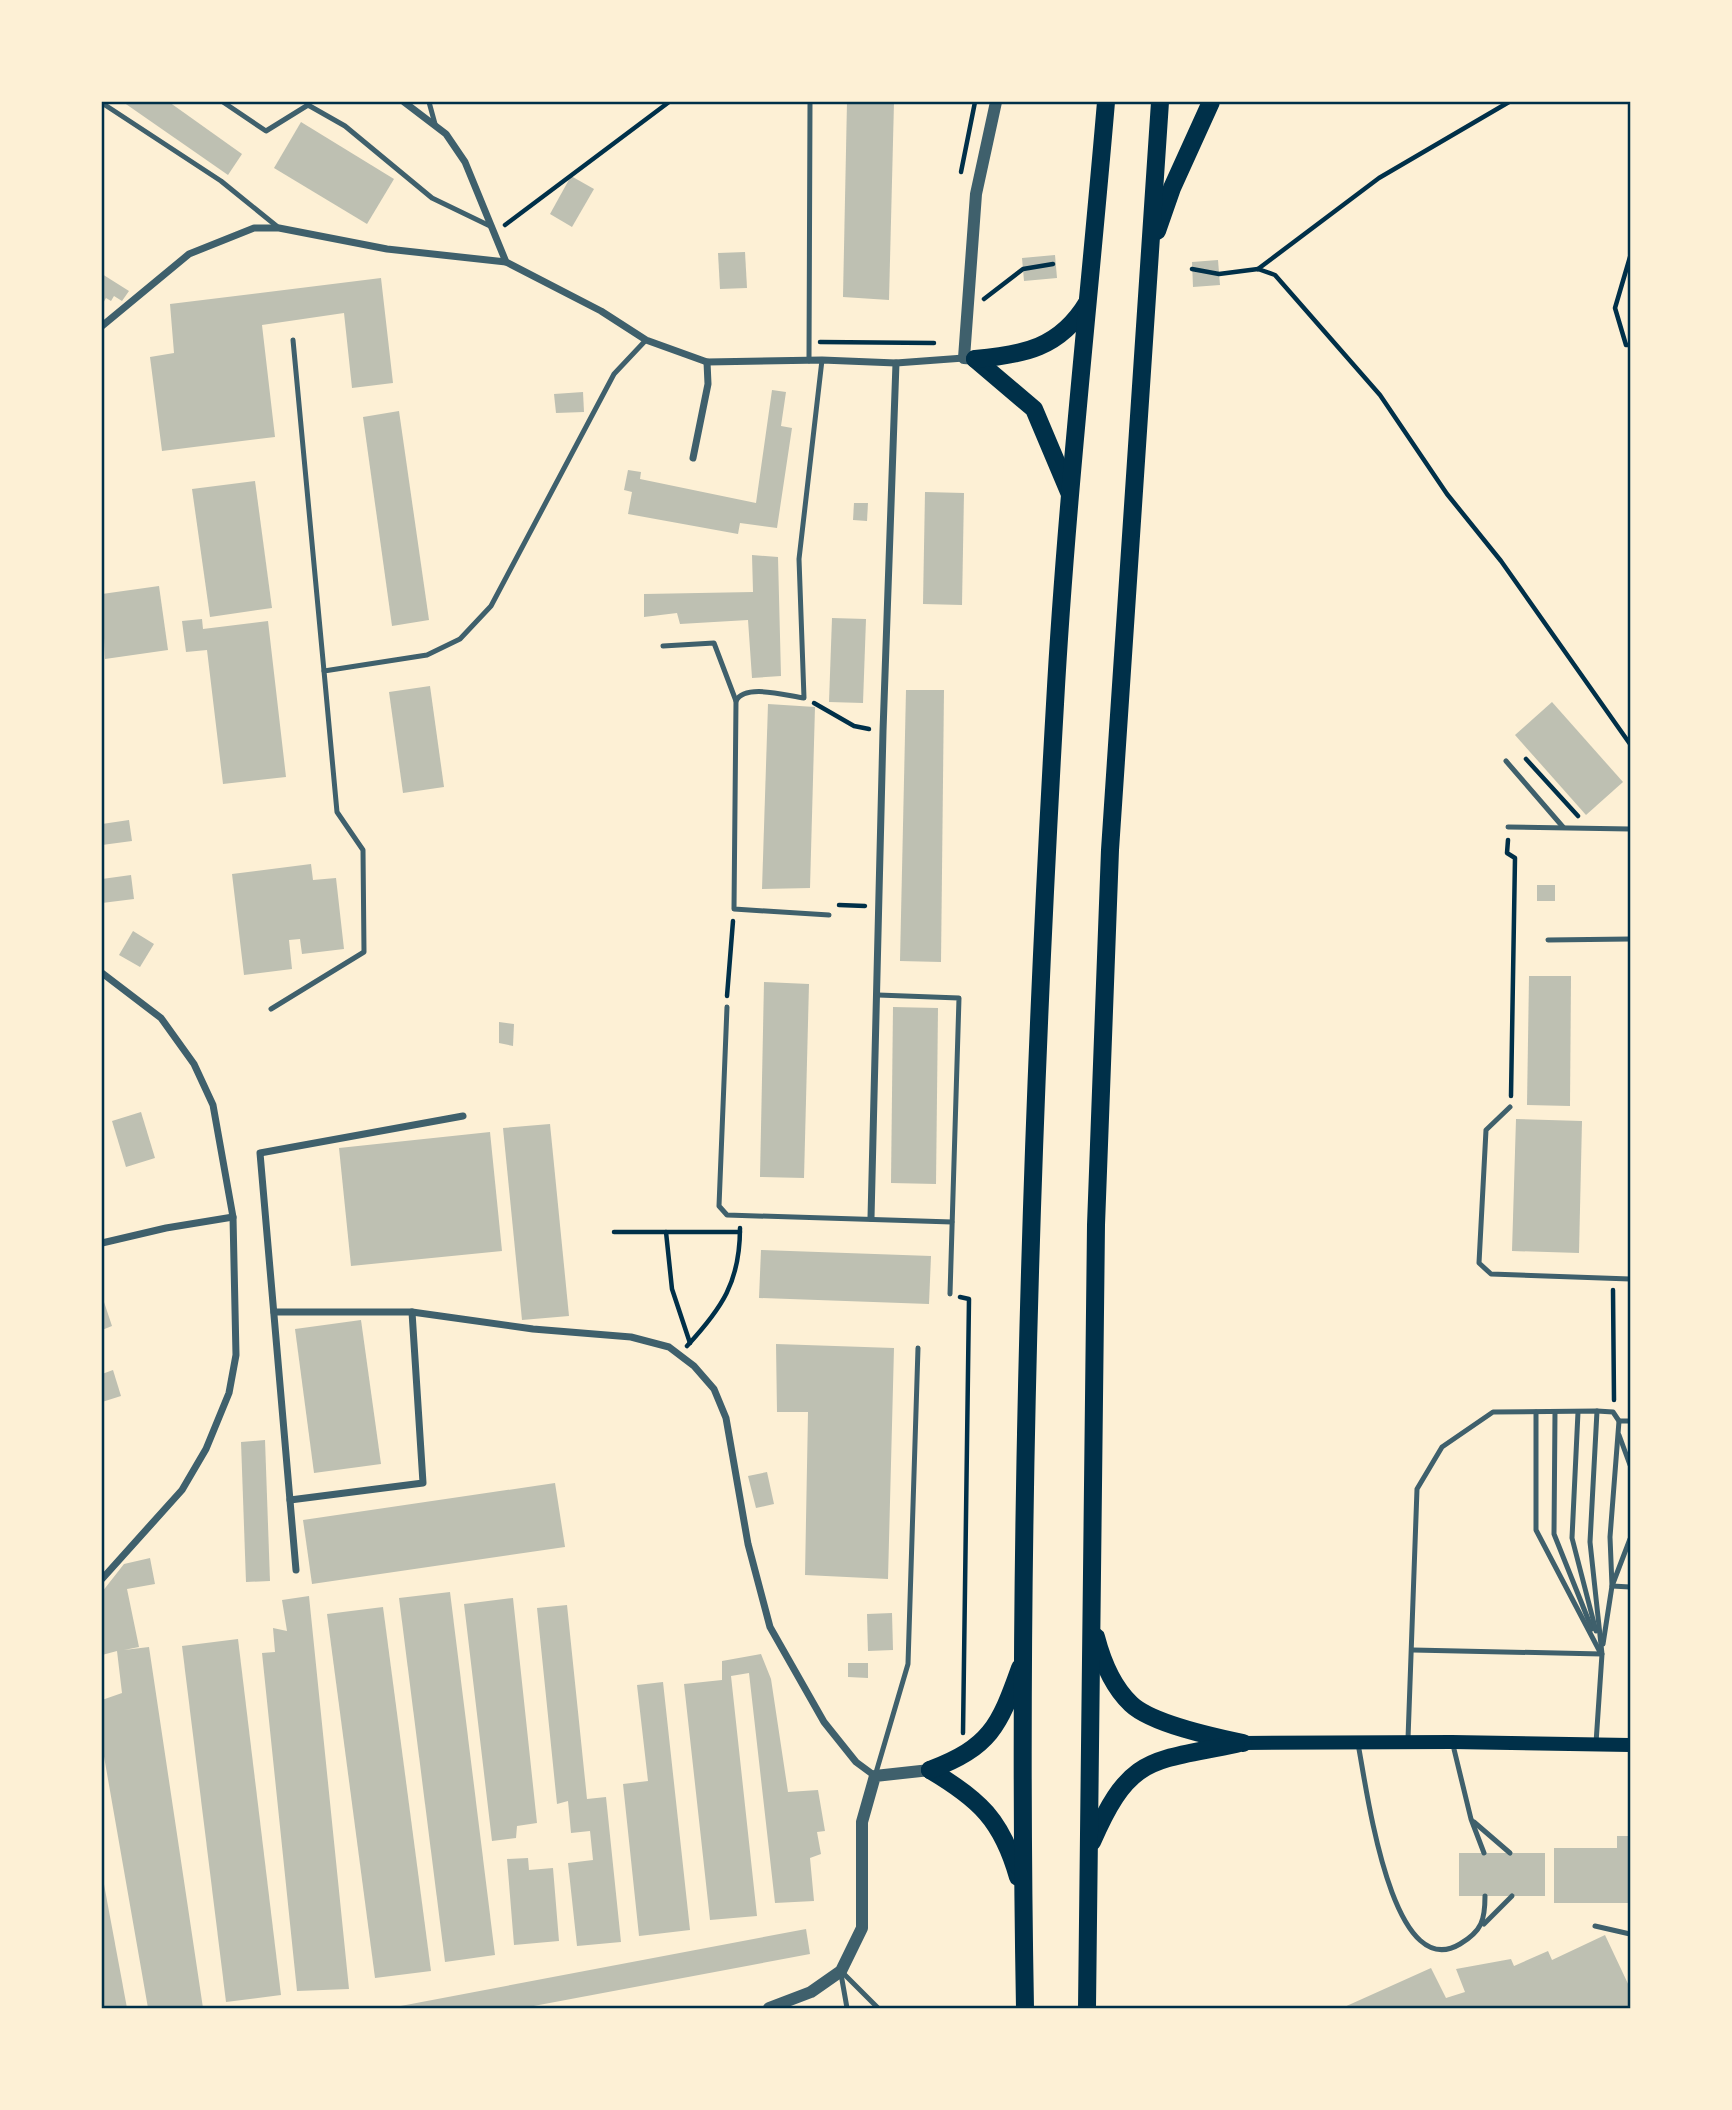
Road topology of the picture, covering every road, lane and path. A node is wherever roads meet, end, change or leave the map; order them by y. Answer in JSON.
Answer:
{"nodes":[{"id":1,"x":223,"y":102,"type":"edge"},
{"id":2,"x":404,"y":102,"type":"edge"},
{"id":3,"x":429,"y":102,"type":"edge"},
{"id":4,"x":669,"y":102,"type":"edge"},
{"id":5,"x":810,"y":102,"type":"edge"},
{"id":6,"x":996,"y":102,"type":"edge"},
{"id":7,"x":1106,"y":102,"type":"edge"},
{"id":8,"x":1160,"y":102,"type":"edge"},
{"id":9,"x":1211,"y":102,"type":"edge"},
{"id":10,"x":1508,"y":102,"type":"edge"},
{"id":11,"x":102,"y":103,"type":"edge"},
{"id":12,"x":435,"y":124,"type":"junction"},
{"id":13,"x":279,"y":228,"type":"junction"},
{"id":14,"x":492,"y":230,"type":"junction"},
{"id":15,"x":1630,"y":257,"type":"edge"},
{"id":16,"x":1148,"y":258,"type":"junction"},
{"id":17,"x":506,"y":262,"type":"junction"},
{"id":18,"x":1053,"y":264,"type":"dead end"},
{"id":19,"x":1192,"y":269,"type":"dead end"},
{"id":20,"x":1258,"y":269,"type":"junction"},
{"id":21,"x":1090,"y":299,"type":"junction"},
{"id":22,"x":967,"y":311,"type":"junction"},
{"id":23,"x":102,"y":326,"type":"edge"},
{"id":24,"x":293,"y":340,"type":"dead end"},
{"id":25,"x":646,"y":341,"type":"junction"},
{"id":26,"x":809,"y":342,"type":"junction"},
{"id":27,"x":947,"y":344,"type":"dead end"},
{"id":28,"x":1630,"y":345,"type":"edge"},
{"id":29,"x":969,"y":359,"type":"junction"},
{"id":30,"x":822,"y":360,"type":"junction"},
{"id":31,"x":809,"y":361,"type":"junction"},
{"id":32,"x":707,"y":362,"type":"junction"},
{"id":33,"x":896,"y":363,"type":"junction"},
{"id":34,"x":693,"y":458,"type":"dead end"},
{"id":35,"x":1071,"y":497,"type":"junction"},
{"id":36,"x":663,"y":646,"type":"dead end"},
{"id":37,"x":324,"y":671,"type":"junction"},
{"id":38,"x":804,"y":698,"type":"junction"},
{"id":39,"x":736,"y":701,"type":"junction"},
{"id":40,"x":883,"y":730,"type":"junction"},
{"id":41,"x":1630,"y":744,"type":"edge"},
{"id":42,"x":1526,"y":759,"type":"dead end"},
{"id":43,"x":1506,"y":761,"type":"dead end"},
{"id":44,"x":1581,"y":819,"type":"dead end"},
{"id":45,"x":1508,"y":827,"type":"joint"},
{"id":46,"x":1563,"y":827,"type":"junction"},
{"id":47,"x":1630,"y":829,"type":"edge"},
{"id":48,"x":880,"y":906,"type":"junction"},
{"id":49,"x":734,"y":909,"type":"junction"},
{"id":50,"x":829,"y":915,"type":"joint"},
{"id":51,"x":1630,"y":939,"type":"edge"},
{"id":52,"x":1548,"y":940,"type":"dead end"},
{"id":53,"x":102,"y":973,"type":"edge"},
{"id":54,"x":878,"y":995,"type":"junction"},
{"id":55,"x":727,"y":1007,"type":"joint"},
{"id":56,"x":271,"y":1009,"type":"dead end"},
{"id":57,"x":1510,"y":1107,"type":"joint"},
{"id":58,"x":463,"y":1116,"type":"dead end"},
{"id":59,"x":740,"y":1216,"type":"junction"},
{"id":60,"x":233,"y":1217,"type":"junction"},
{"id":61,"x":871,"y":1218,"type":"junction"},
{"id":62,"x":952,"y":1222,"type":"junction"},
{"id":63,"x":614,"y":1232,"type":"dead end"},
{"id":64,"x":666,"y":1232,"type":"junction"},
{"id":65,"x":740,"y":1232,"type":"junction"},
{"id":66,"x":102,"y":1243,"type":"edge"},
{"id":67,"x":1612,"y":1278,"type":"junction"},
{"id":68,"x":1630,"y":1279,"type":"edge"},
{"id":69,"x":950,"y":1294,"type":"joint"},
{"id":70,"x":274,"y":1312,"type":"junction"},
{"id":71,"x":412,"y":1312,"type":"junction"},
{"id":72,"x":690,"y":1343,"type":"junction"},
{"id":73,"x":918,"y":1348,"type":"dead end"},
{"id":74,"x":679,"y":1355,"type":"junction"},
{"id":75,"x":1597,"y":1411,"type":"junction"},
{"id":76,"x":1536,"y":1412,"type":"junction"},
{"id":77,"x":1555,"y":1412,"type":"junction"},
{"id":78,"x":1578,"y":1412,"type":"junction"},
{"id":79,"x":1614,"y":1412,"type":"junction"},
{"id":80,"x":1619,"y":1421,"type":"junction"},
{"id":81,"x":1630,"y":1422,"type":"edge"},
{"id":82,"x":1618,"y":1434,"type":"junction"},
{"id":83,"x":1630,"y":1465,"type":"edge"},
{"id":84,"x":290,"y":1500,"type":"junction"},
{"id":85,"x":1630,"y":1539,"type":"edge"},
{"id":86,"x":296,"y":1570,"type":"dead end"},
{"id":87,"x":102,"y":1579,"type":"edge"},
{"id":88,"x":1612,"y":1586,"type":"junction"},
{"id":89,"x":1630,"y":1587,"type":"edge"},
{"id":90,"x":1091,"y":1618,"type":"junction"},
{"id":91,"x":1413,"y":1650,"type":"junction"},
{"id":92,"x":1602,"y":1654,"type":"junction"},
{"id":93,"x":1025,"y":1655,"type":"junction"},
{"id":94,"x":1357,"y":1742,"type":"junction"},
{"id":95,"x":1408,"y":1742,"type":"junction"},
{"id":96,"x":1452,"y":1742,"type":"junction"},
{"id":97,"x":1243,"y":1743,"type":"junction"},
{"id":98,"x":1596,"y":1744,"type":"junction"},
{"id":99,"x":1630,"y":1745,"type":"edge"},
{"id":100,"x":962,"y":1758,"type":"junction"},
{"id":101,"x":930,"y":1770,"type":"junction"},
{"id":102,"x":875,"y":1776,"type":"junction"},
{"id":103,"x":1471,"y":1819,"type":"junction"},
{"id":104,"x":1088,"y":1851,"type":"junction"},
{"id":105,"x":1484,"y":1853,"type":"dead end"},
{"id":106,"x":1510,"y":1853,"type":"dead end"},
{"id":107,"x":1023,"y":1892,"type":"junction"},
{"id":108,"x":1485,"y":1896,"type":"dead end"},
{"id":109,"x":1512,"y":1896,"type":"dead end"},
{"id":110,"x":1483,"y":1925,"type":"junction"},
{"id":111,"x":1595,"y":1926,"type":"dead end"},
{"id":112,"x":1630,"y":1934,"type":"edge"},
{"id":113,"x":841,"y":1971,"type":"junction"},
{"id":114,"x":769,"y":2008,"type":"edge"},
{"id":115,"x":847,"y":2008,"type":"edge"},
{"id":116,"x":878,"y":2008,"type":"edge"},
{"id":117,"x":1025,"y":2008,"type":"edge"},
{"id":118,"x":1087,"y":2008,"type":"edge"}],
"edges":[{"from":1,"to":14,"type":"lane"},
{"from":2,"to":12,"type":"street"},
{"from":3,"to":12,"type":"lane"},
{"from":4,"to":14,"type":"path"},
{"from":5,"to":26,"type":"lane"},
{"from":6,"to":22,"type":"street"},
{"from":7,"to":21,"type":"highway"},
{"from":8,"to":16,"type":"highway"},
{"from":9,"to":16,"type":"highway"},
{"from":10,"to":20,"type":"path"},
{"from":11,"to":13,"type":"lane"},
{"from":12,"to":14,"type":"street"},
{"from":13,"to":17,"type":"street"},
{"from":13,"to":23,"type":"street"},
{"from":14,"to":17,"type":"street"},
{"from":15,"to":28,"type":"path"},
{"from":16,"to":90,"type":"highway"},
{"from":17,"to":25,"type":"street"},
{"from":18,"to":22,"type":"path"},
{"from":19,"to":20,"type":"path"},
{"from":20,"to":41,"type":"path"},
{"from":21,"to":29,"type":"highway"},
{"from":21,"to":35,"type":"highway"},
{"from":22,"to":29,"type":"street"},
{"from":24,"to":37,"type":"lane"},
{"from":25,"to":32,"type":"street"},
{"from":25,"to":37,"type":"lane"},
{"from":26,"to":27,"type":"path"},
{"from":26,"to":31,"type":"lane"},
{"from":29,"to":33,"type":"street"},
{"from":29,"to":35,"type":"highway"},
{"from":30,"to":31,"type":"street"},
{"from":30,"to":33,"type":"street"},
{"from":30,"to":38,"type":"lane"},
{"from":31,"to":32,"type":"street"},
{"from":32,"to":34,"type":"street"},
{"from":33,"to":40,"type":"street"},
{"from":35,"to":93,"type":"highway"},
{"from":36,"to":39,"type":"lane"},
{"from":37,"to":56,"type":"lane"},
{"from":38,"to":39,"type":"lane"},
{"from":38,"to":40,"type":"path"},
{"from":39,"to":49,"type":"lane"},
{"from":40,"to":48,"type":"street"},
{"from":42,"to":44,"type":"path"},
{"from":43,"to":46,"type":"lane"},
{"from":45,"to":46,"type":"lane"},
{"from":45,"to":57,"type":"path"},
{"from":46,"to":47,"type":"lane"},
{"from":48,"to":50,"type":"path"},
{"from":48,"to":54,"type":"street"},
{"from":49,"to":50,"type":"lane"},
{"from":49,"to":55,"type":"path"},
{"from":51,"to":52,"type":"lane"},
{"from":53,"to":60,"type":"street"},
{"from":54,"to":61,"type":"street"},
{"from":54,"to":62,"type":"lane"},
{"from":55,"to":59,"type":"lane"},
{"from":57,"to":67,"type":"lane"},
{"from":58,"to":70,"type":"street"},
{"from":59,"to":61,"type":"lane"},
{"from":59,"to":65,"type":"path"},
{"from":60,"to":66,"type":"street"},
{"from":60,"to":87,"type":"street"},
{"from":61,"to":62,"type":"lane"},
{"from":62,"to":69,"type":"lane"},
{"from":63,"to":64,"type":"path"},
{"from":64,"to":65,"type":"path"},
{"from":64,"to":72,"type":"path"},
{"from":65,"to":72,"type":"path"},
{"from":67,"to":68,"type":"lane"},
{"from":67,"to":79,"type":"path"},
{"from":69,"to":100,"type":"path"},
{"from":70,"to":71,"type":"street"},
{"from":70,"to":84,"type":"street"},
{"from":71,"to":74,"type":"street"},
{"from":71,"to":84,"type":"street"},
{"from":72,"to":74,"type":"path"},
{"from":73,"to":102,"type":"lane"},
{"from":74,"to":102,"type":"street"},
{"from":75,"to":78,"type":"lane"},
{"from":75,"to":79,"type":"lane"},
{"from":75,"to":92,"type":"lane"},
{"from":76,"to":77,"type":"lane"},
{"from":76,"to":91,"type":"lane"},
{"from":76,"to":92,"type":"lane"},
{"from":77,"to":78,"type":"lane"},
{"from":77,"to":92,"type":"lane"},
{"from":78,"to":92,"type":"lane"},
{"from":79,"to":80,"type":"lane"},
{"from":80,"to":81,"type":"lane"},
{"from":80,"to":82,"type":"lane"},
{"from":82,"to":83,"type":"lane"},
{"from":82,"to":88,"type":"lane"},
{"from":84,"to":86,"type":"street"},
{"from":85,"to":88,"type":"lane"},
{"from":88,"to":89,"type":"lane"},
{"from":88,"to":92,"type":"lane"},
{"from":90,"to":97,"type":"highway"},
{"from":90,"to":104,"type":"highway"},
{"from":91,"to":92,"type":"lane"},
{"from":91,"to":95,"type":"lane"},
{"from":92,"to":98,"type":"lane"},
{"from":93,"to":100,"type":"highway"},
{"from":93,"to":107,"type":"highway"},
{"from":94,"to":95,"type":"main road"},
{"from":94,"to":97,"type":"main road"},
{"from":94,"to":110,"type":"lane"},
{"from":95,"to":96,"type":"main road"},
{"from":96,"to":98,"type":"main road"},
{"from":96,"to":103,"type":"lane"},
{"from":97,"to":104,"type":"highway"},
{"from":98,"to":99,"type":"main road"},
{"from":100,"to":101,"type":"highway"},
{"from":101,"to":102,"type":"street"},
{"from":101,"to":107,"type":"highway"},
{"from":102,"to":113,"type":"street"},
{"from":103,"to":105,"type":"lane"},
{"from":103,"to":106,"type":"lane"},
{"from":104,"to":118,"type":"highway"},
{"from":107,"to":117,"type":"highway"},
{"from":108,"to":110,"type":"lane"},
{"from":109,"to":110,"type":"lane"},
{"from":111,"to":112,"type":"lane"},
{"from":113,"to":114,"type":"street"},
{"from":113,"to":115,"type":"lane"},
{"from":113,"to":116,"type":"lane"}]}
